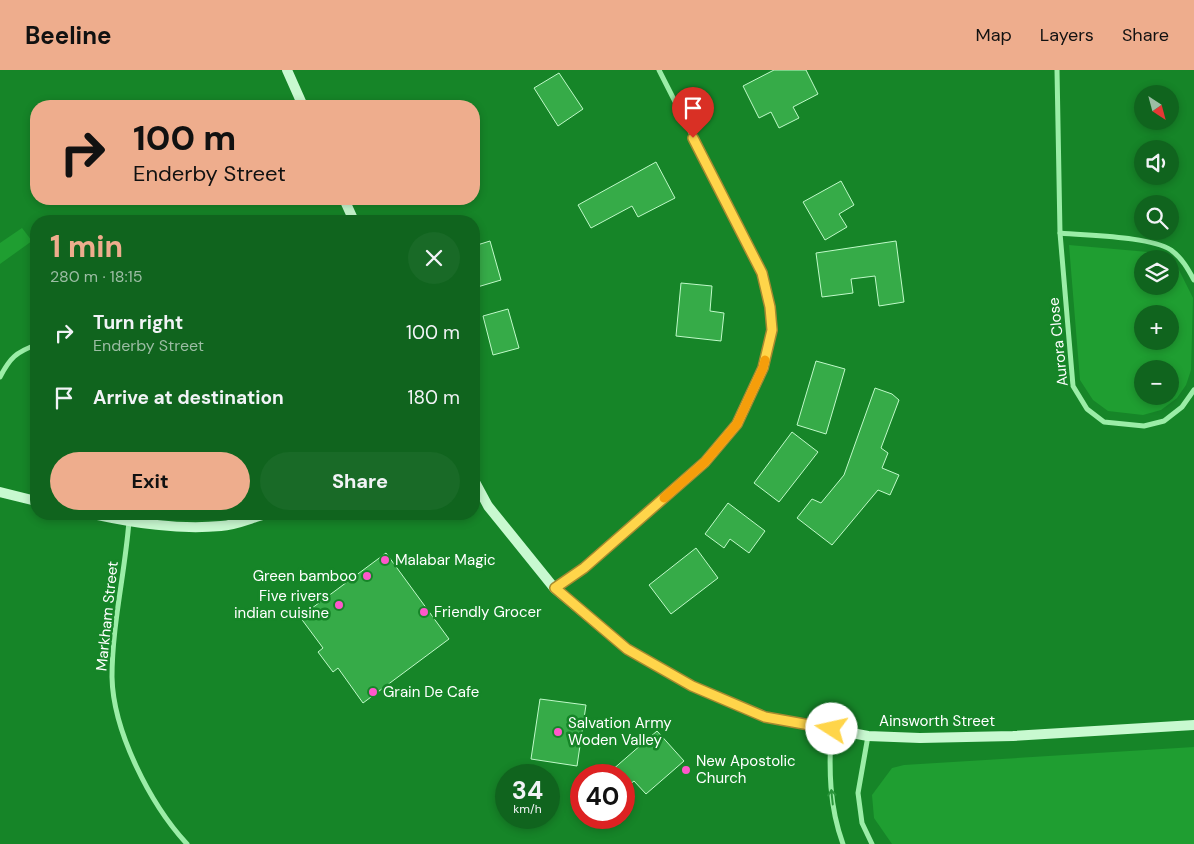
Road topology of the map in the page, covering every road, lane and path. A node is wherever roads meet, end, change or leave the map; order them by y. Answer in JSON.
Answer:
{"nodes":[{"id":1,"x":287,"y":70,"type":"edge"},
{"id":2,"x":659,"y":70,"type":"edge"},
{"id":3,"x":1057,"y":70,"type":"edge"},
{"id":4,"x":300,"y":100,"type":"edge"},
{"id":5,"x":1060,"y":233,"type":"junction"},
{"id":6,"x":1194,"y":280,"type":"edge"},
{"id":7,"x":30,"y":347,"type":"edge"},
{"id":8,"x":0,"y":377,"type":"edge"},
{"id":9,"x":1194,"y":390,"type":"edge"},
{"id":10,"x":480,"y":491,"type":"edge"},
{"id":11,"x":0,"y":492,"type":"edge"},
{"id":12,"x":30,"y":499,"type":"edge"},
{"id":13,"x":124,"y":520,"type":"edge"},
{"id":14,"x":243,"y":520,"type":"edge"},
{"id":15,"x":129,"y":521,"type":"junction"},
{"id":16,"x":555,"y":588,"type":"junction"},
{"id":17,"x":1194,"y":725,"type":"edge"},
{"id":18,"x":832,"y":729,"type":"junction"},
{"id":19,"x":868,"y":736,"type":"junction"},
{"id":20,"x":187,"y":844,"type":"edge"},
{"id":21,"x":843,"y":844,"type":"edge"},
{"id":22,"x":872,"y":844,"type":"edge"}],
"edges":[{"from":1,"to":4,"type":"street"},
{"from":2,"to":16,"type":"street"},
{"from":3,"to":5,"type":"street","name":"Aurora Close"},
{"from":5,"to":6,"type":"street"},
{"from":5,"to":9,"type":"street","name":"Aurora Close"},
{"from":7,"to":8,"type":"street"},
{"from":10,"to":16,"type":"street","name":"Ainsworth Street"},
{"from":11,"to":12,"type":"street"},
{"from":13,"to":15,"type":"street"},
{"from":14,"to":15,"type":"street"},
{"from":15,"to":20,"type":"street","name":"Markham Street"},
{"from":16,"to":18,"type":"street","name":"Ainsworth Street"},
{"from":17,"to":19,"type":"street","name":"Ainsworth Street"},
{"from":18,"to":19,"type":"street","name":"Ainsworth Street"},
{"from":21,"to":18,"type":"street","one_way":true},
{"from":19,"to":22,"type":"street"}]}
